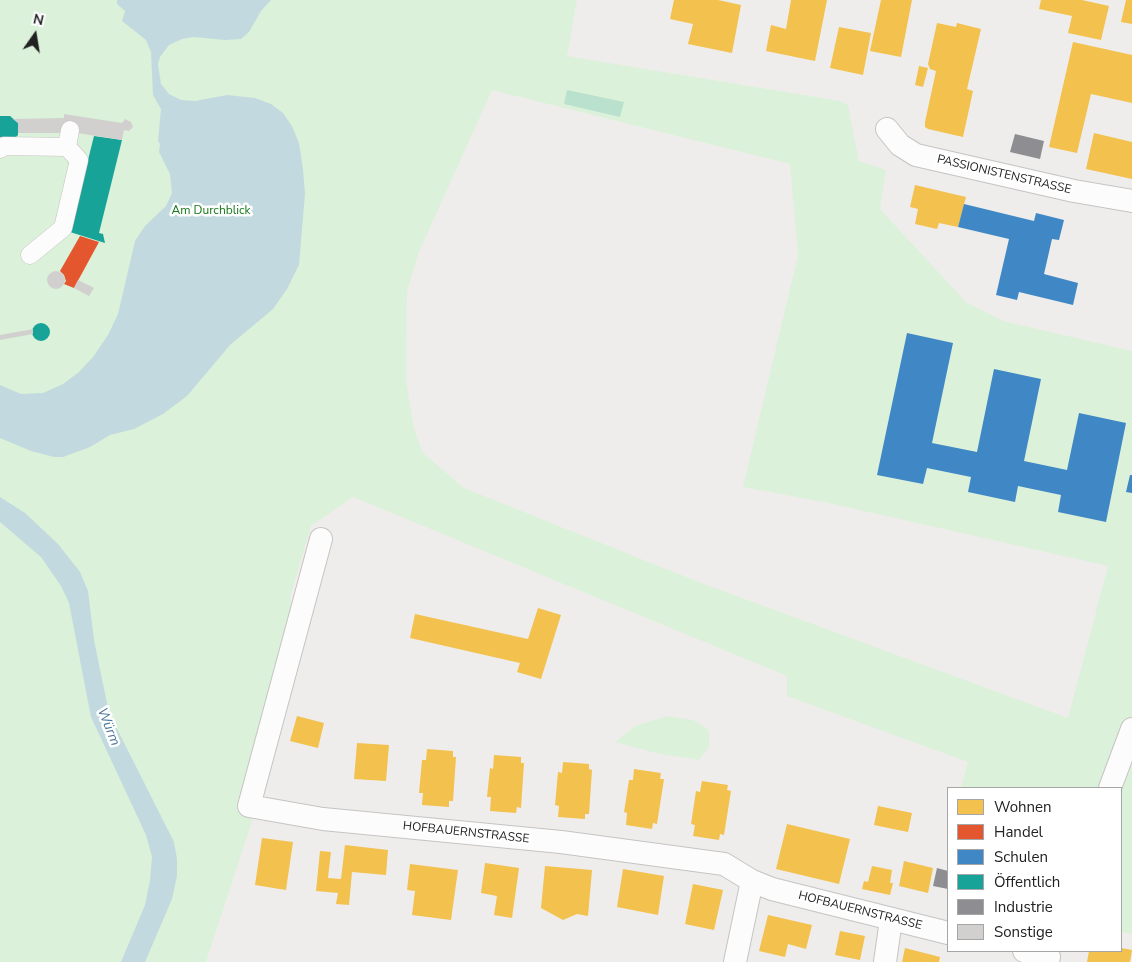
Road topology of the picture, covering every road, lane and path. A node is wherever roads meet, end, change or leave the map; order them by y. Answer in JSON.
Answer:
{"nodes":[{"id":1,"x":887,"y":129,"type":"dead end"},
{"id":2,"x":0,"y":149,"type":"edge"},
{"id":3,"x":1132,"y":201,"type":"edge"},
{"id":4,"x":30,"y":255,"type":"dead end"},
{"id":5,"x":322,"y":539,"type":"dead end"},
{"id":6,"x":1132,"y":729,"type":"edge"},
{"id":7,"x":1110,"y":787,"type":"edge"},
{"id":8,"x":752,"y":881,"type":"junction"},
{"id":9,"x":891,"y":920,"type":"junction"},
{"id":10,"x":947,"y":933,"type":"edge"},
{"id":11,"x":1029,"y":952,"type":"edge"},
{"id":12,"x":1049,"y":956,"type":"edge"},
{"id":13,"x":735,"y":962,"type":"edge"},
{"id":14,"x":885,"y":962,"type":"edge"}],
"edges":[{"from":1,"to":3,"type":"street","name":"PASSIONISTENSTRASSE"},
{"from":2,"to":4,"type":"street"},
{"from":5,"to":8,"type":"street","name":"HOFBAUERNSTRASSE"},
{"from":6,"to":7,"type":"street"},
{"from":8,"to":9,"type":"street","name":"HOFBAUERNSTRASSE"},
{"from":8,"to":13,"type":"street"},
{"from":9,"to":10,"type":"street","name":"HOFBAUERNSTRASSE"},
{"from":9,"to":14,"type":"street"},
{"from":11,"to":12,"type":"street"}]}
